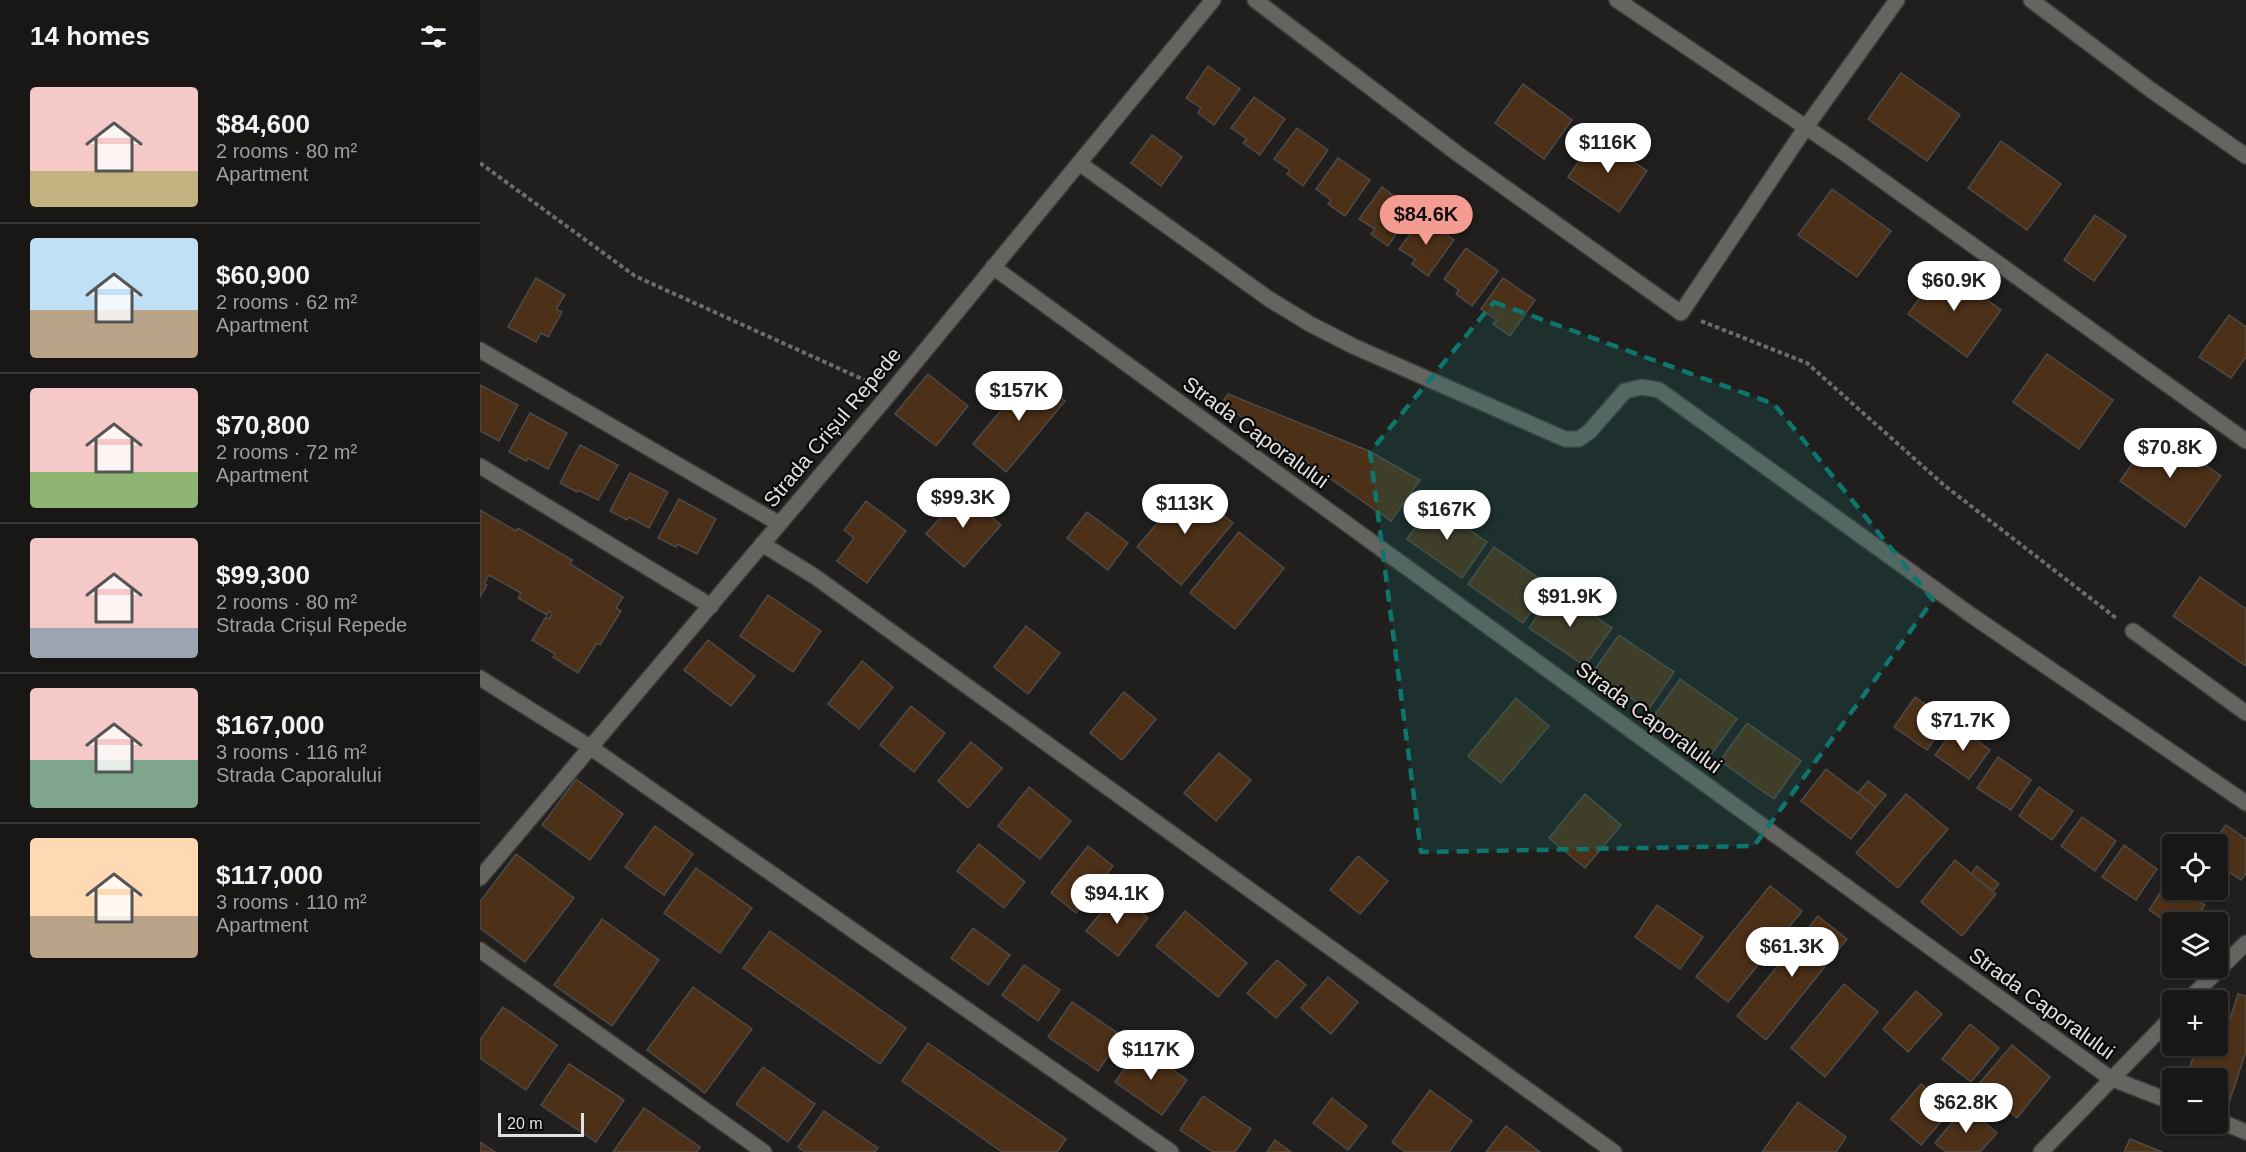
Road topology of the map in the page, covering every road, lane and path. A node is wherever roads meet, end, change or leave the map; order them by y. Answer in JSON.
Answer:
{"nodes":[{"id":1,"x":1213,"y":0,"type":"edge"},
{"id":2,"x":1255,"y":0,"type":"edge"},
{"id":3,"x":1617,"y":0,"type":"edge"},
{"id":4,"x":1897,"y":0,"type":"edge"},
{"id":5,"x":2031,"y":0,"type":"edge"},
{"id":6,"x":1806,"y":128,"type":"junction"},
{"id":7,"x":2246,"y":156,"type":"edge"},
{"id":8,"x":480,"y":163,"type":"edge"},
{"id":9,"x":1079,"y":163,"type":"junction"},
{"id":10,"x":993,"y":267,"type":"junction"},
{"id":11,"x":1680,"y":313,"type":"junction"},
{"id":12,"x":480,"y":350,"type":"edge"},
{"id":13,"x":891,"y":392,"type":"junction"},
{"id":14,"x":2246,"y":441,"type":"edge"},
{"id":15,"x":480,"y":466,"type":"edge"},
{"id":16,"x":778,"y":523,"type":"junction"},
{"id":17,"x":762,"y":544,"type":"junction"},
{"id":18,"x":711,"y":606,"type":"junction"},
{"id":19,"x":2133,"y":632,"type":"joint"},
{"id":20,"x":480,"y":678,"type":"edge"},
{"id":21,"x":2246,"y":713,"type":"edge"},
{"id":22,"x":590,"y":747,"type":"junction"},
{"id":23,"x":2246,"y":803,"type":"edge"},
{"id":24,"x":480,"y":878,"type":"edge"},
{"id":25,"x":2246,"y":943,"type":"edge"},
{"id":26,"x":480,"y":950,"type":"edge"},
{"id":27,"x":2198,"y":990,"type":"edge"},
{"id":28,"x":2162,"y":1027,"type":"edge"},
{"id":29,"x":2110,"y":1078,"type":"junction"},
{"id":30,"x":2162,"y":1098,"type":"edge"},
{"id":31,"x":2228,"y":1125,"type":"edge"},
{"id":32,"x":2246,"y":1132,"type":"edge"},
{"id":33,"x":764,"y":1152,"type":"edge"},
{"id":34,"x":1171,"y":1152,"type":"edge"},
{"id":35,"x":1614,"y":1152,"type":"edge"},
{"id":36,"x":2041,"y":1152,"type":"edge"}],
"edges":[{"from":1,"to":9,"type":"street","name":"Strada Crișul Repede"},
{"from":2,"to":11,"type":"street"},
{"from":3,"to":6,"type":"street"},
{"from":4,"to":6,"type":"street"},
{"from":5,"to":7,"type":"street"},
{"from":6,"to":11,"type":"street"},
{"from":6,"to":14,"type":"street"},
{"from":8,"to":13,"type":"path"},
{"from":9,"to":10,"type":"street","name":"Strada Crișul Repede"},
{"from":9,"to":23,"type":"street"},
{"from":10,"to":13,"type":"street","name":"Strada Crișul Repede"},
{"from":10,"to":29,"type":"street","name":"Strada Caporalului"},
{"from":11,"to":19,"type":"path"},
{"from":12,"to":16,"type":"street"},
{"from":13,"to":16,"type":"street","name":"Strada Crișul Repede"},
{"from":15,"to":18,"type":"street"},
{"from":16,"to":17,"type":"street","name":"Strada Crișul Repede"},
{"from":17,"to":18,"type":"street","name":"Strada Crișul Repede"},
{"from":17,"to":35,"type":"street"},
{"from":18,"to":22,"type":"street","name":"Strada Crișul Repede"},
{"from":19,"to":21,"type":"street"},
{"from":20,"to":22,"type":"street"},
{"from":22,"to":24,"type":"street","name":"Strada Crișul Repede"},
{"from":22,"to":34,"type":"street"},
{"from":25,"to":27,"type":"street"},
{"from":26,"to":33,"type":"street"},
{"from":28,"to":29,"type":"street"},
{"from":29,"to":30,"type":"street","name":"Strada Caporalului"},
{"from":29,"to":36,"type":"street"},
{"from":31,"to":32,"type":"street"}]}
